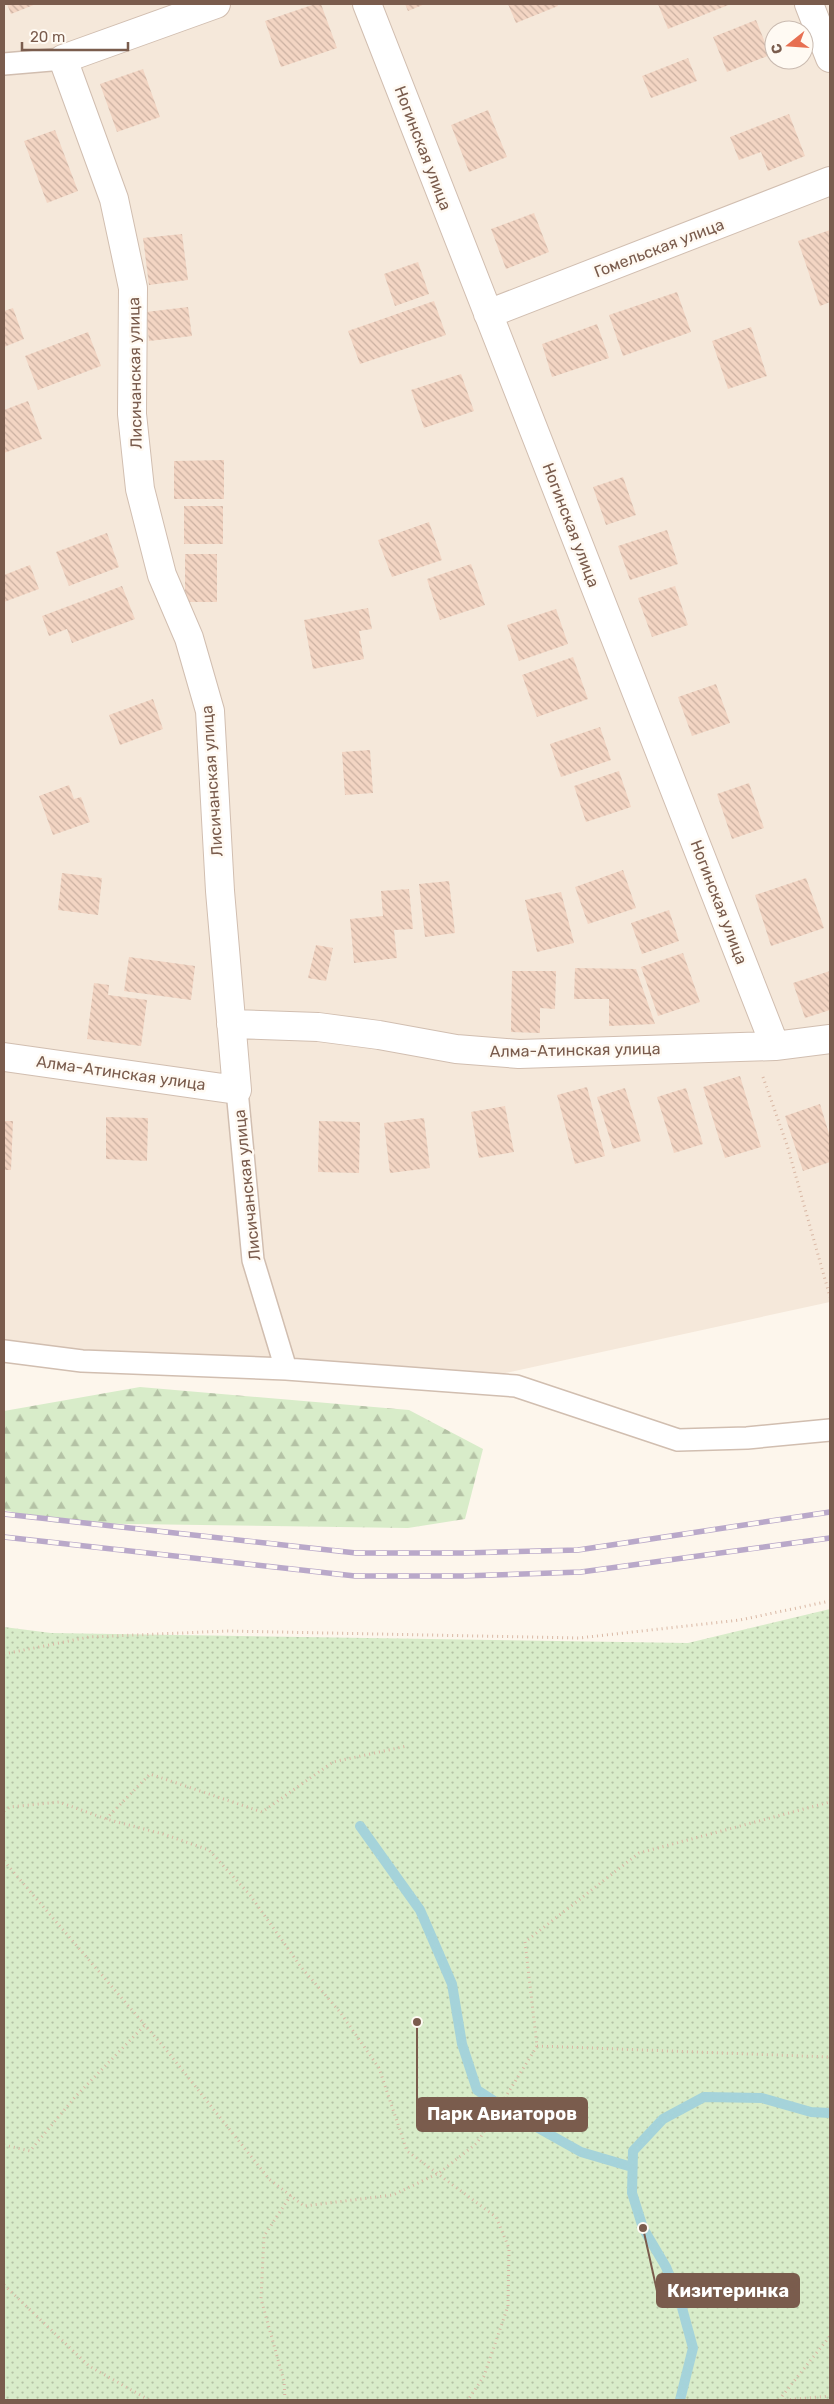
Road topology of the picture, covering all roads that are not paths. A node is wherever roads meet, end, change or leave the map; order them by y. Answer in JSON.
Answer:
{"nodes":[{"id":1,"x":216,"y":4,"type":"edge"},
{"id":2,"x":367,"y":4,"type":"edge"},
{"id":3,"x":809,"y":4,"type":"edge"},
{"id":4,"x":830,"y":58,"type":"edge"},
{"id":5,"x":63,"y":59,"type":"junction"},
{"id":6,"x":4,"y":64,"type":"edge"},
{"id":7,"x":830,"y":181,"type":"edge"},
{"id":8,"x":488,"y":314,"type":"junction"},
{"id":9,"x":231,"y":1024,"type":"junction"},
{"id":10,"x":830,"y":1039,"type":"edge"},
{"id":11,"x":764,"y":1046,"type":"junction"},
{"id":12,"x":4,"y":1057,"type":"edge"},
{"id":13,"x":238,"y":1090,"type":"junction"},
{"id":14,"x":4,"y":1351,"type":"edge"},
{"id":15,"x":286,"y":1369,"type":"junction"},
{"id":16,"x":830,"y":1430,"type":"edge"}],
"edges":[{"from":1,"to":5,"type":"street"},
{"from":2,"to":8,"type":"street","name":"Ногинская улица"},
{"from":3,"to":4,"type":"street"},
{"from":5,"to":6,"type":"lane"},
{"from":5,"to":9,"type":"street","name":"Лисичанская улица"},
{"from":7,"to":8,"type":"street","name":"Гомельская улица"},
{"from":8,"to":11,"type":"street","name":"Ногинская улица"},
{"from":9,"to":11,"type":"street","name":"Алма-Атинская улица"},
{"from":9,"to":13,"type":"street","name":"Лисичанская улица"},
{"from":10,"to":11,"type":"street","name":"Алма-Атинская улица"},
{"from":12,"to":13,"type":"street","name":"Алма-Атинская улица"},
{"from":13,"to":15,"type":"lane","name":"Лисичанская улица"},
{"from":14,"to":15,"type":"lane"},
{"from":15,"to":16,"type":"lane"}]}
